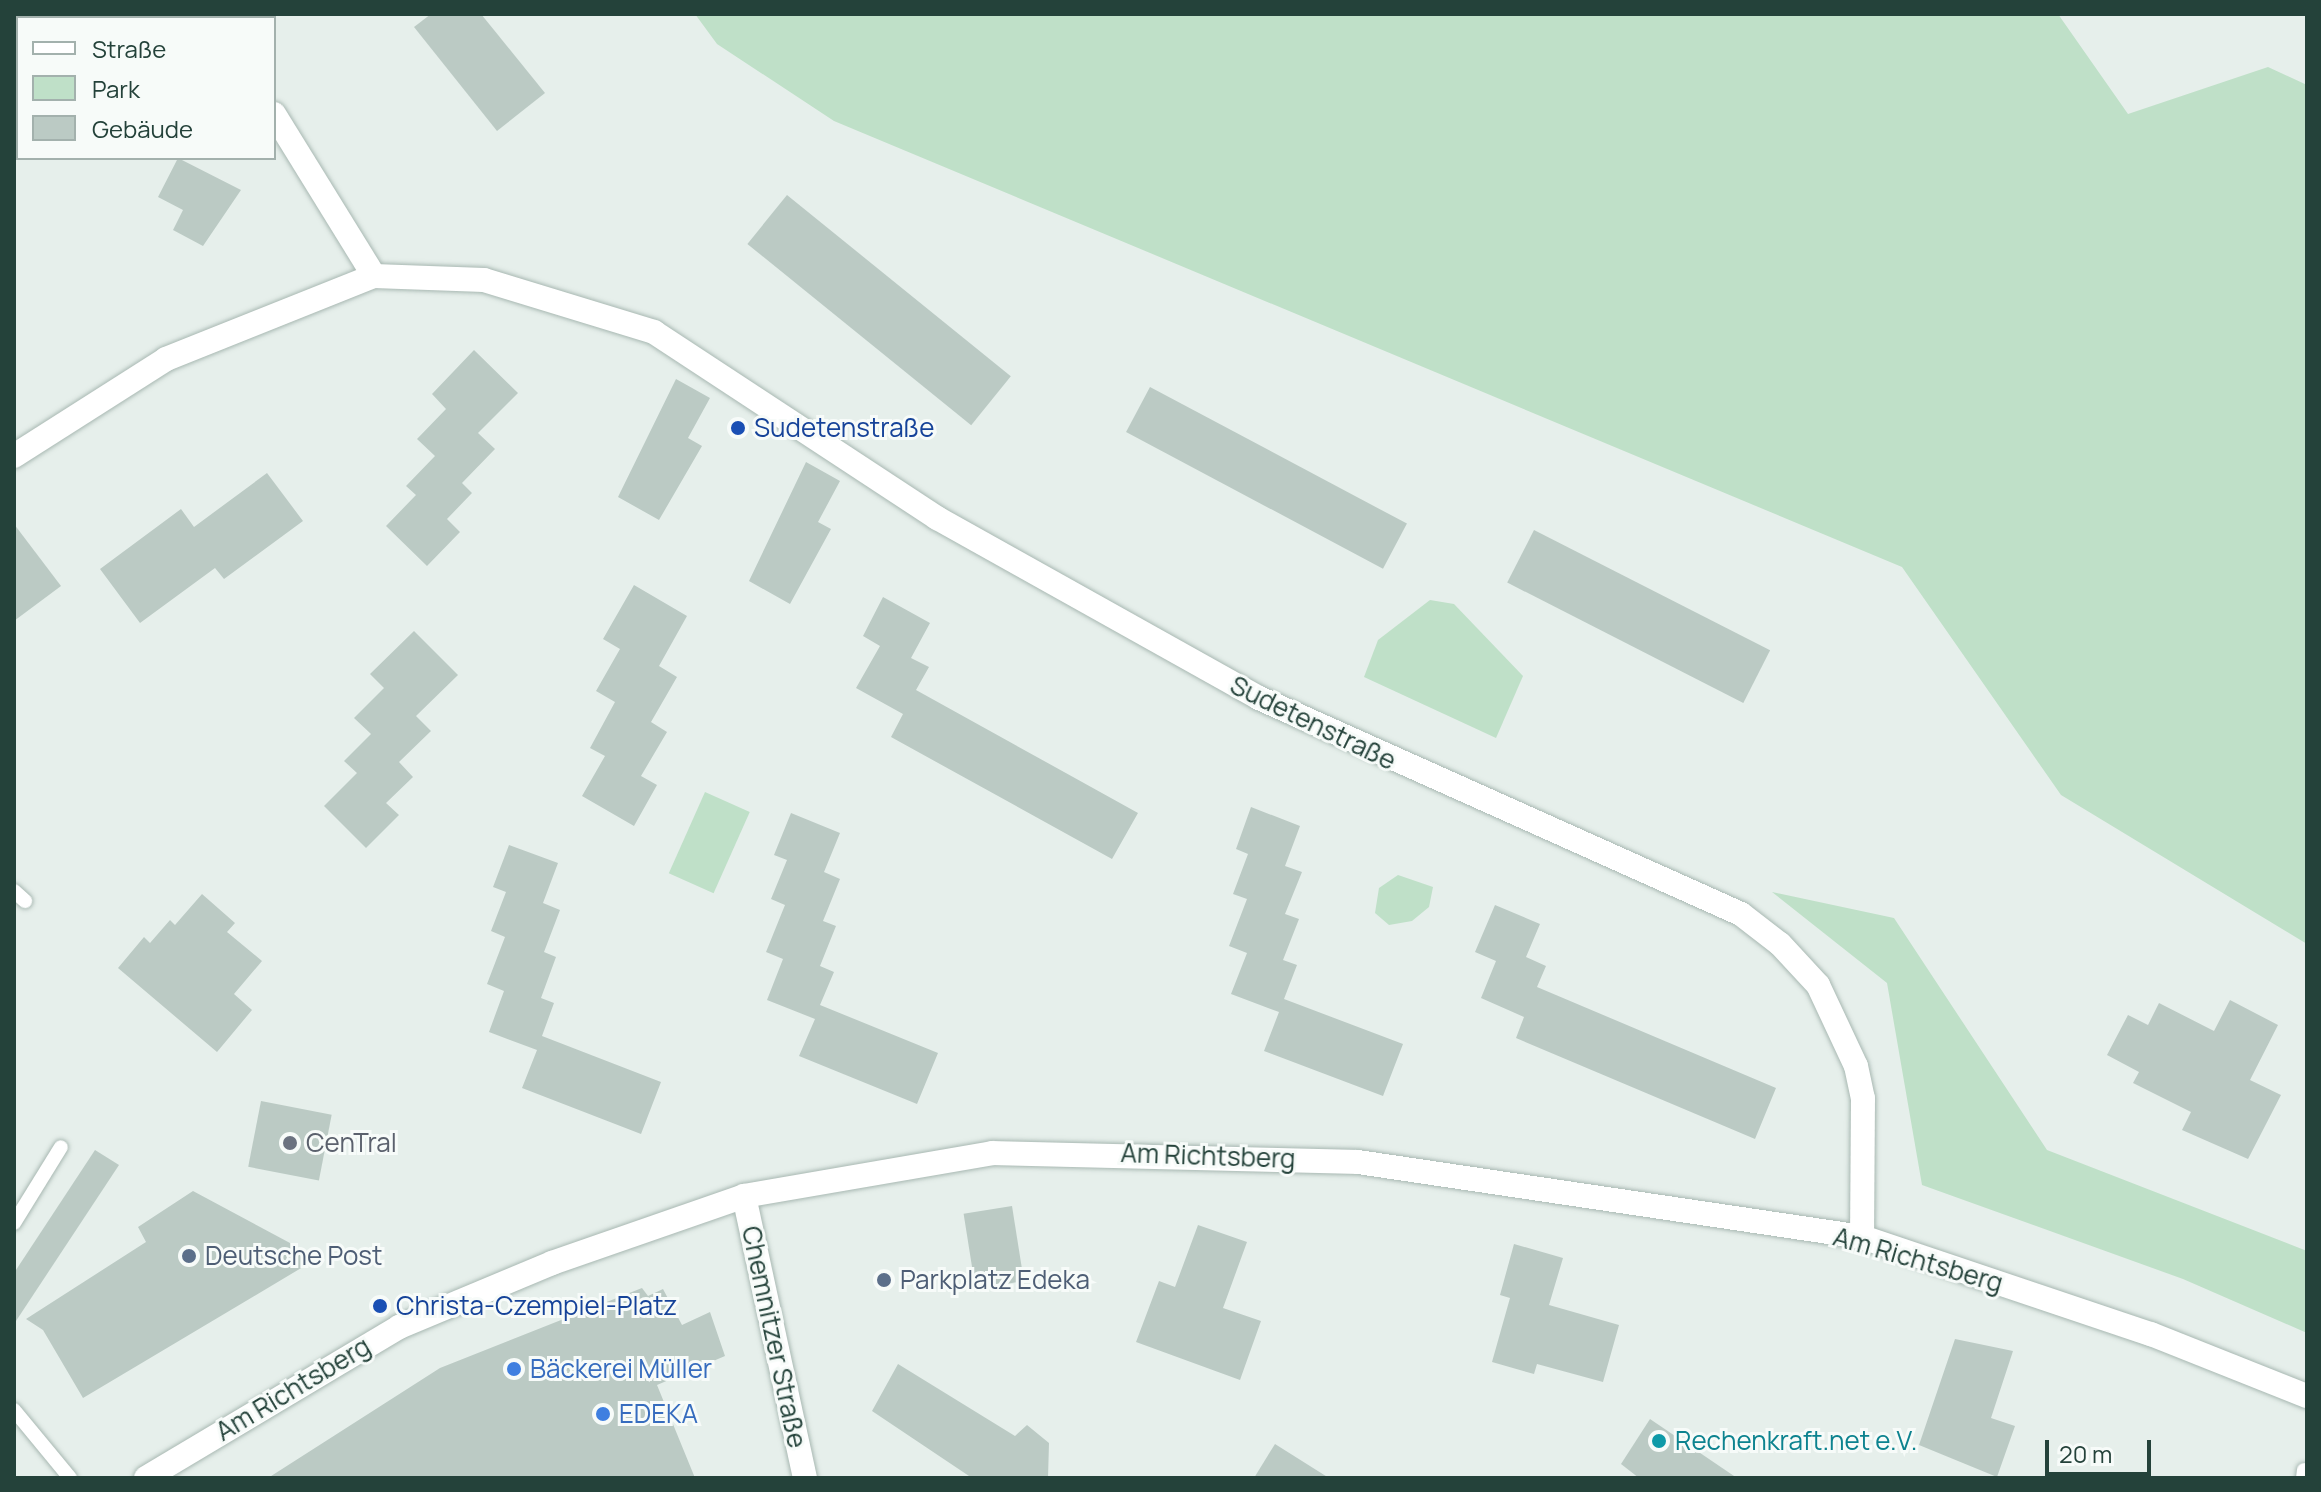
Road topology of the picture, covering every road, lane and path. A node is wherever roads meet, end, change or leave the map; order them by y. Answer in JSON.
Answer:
{"nodes":[{"id":1,"x":276,"y":117,"type":"edge"},
{"id":2,"x":374,"y":276,"type":"junction"},
{"id":3,"x":14,"y":456,"type":"edge"},
{"id":4,"x":61,"y":1147,"type":"dead end"},
{"id":5,"x":744,"y":1196,"type":"junction"},
{"id":6,"x":14,"y":1223,"type":"edge"},
{"id":7,"x":1862,"y":1237,"type":"junction"},
{"id":8,"x":2307,"y":1396,"type":"edge"},
{"id":9,"x":14,"y":1410,"type":"edge"},
{"id":10,"x":70,"y":1478,"type":"edge"},
{"id":11,"x":146,"y":1478,"type":"edge"},
{"id":12,"x":805,"y":1478,"type":"edge"}],
"edges":[{"from":1,"to":2,"type":"street"},
{"from":2,"to":3,"type":"street","name":"Sudetenstraße"},
{"from":2,"to":7,"type":"street","name":"Sudetenstraße"},
{"from":4,"to":6,"type":"lane"},
{"from":5,"to":7,"type":"street","name":"Am Richtsberg"},
{"from":5,"to":11,"type":"street","name":"Am Richtsberg"},
{"from":5,"to":12,"type":"street","name":"Chemnitzer Straße"},
{"from":7,"to":8,"type":"street","name":"Am Richtsberg"},
{"from":9,"to":10,"type":"lane"}]}
